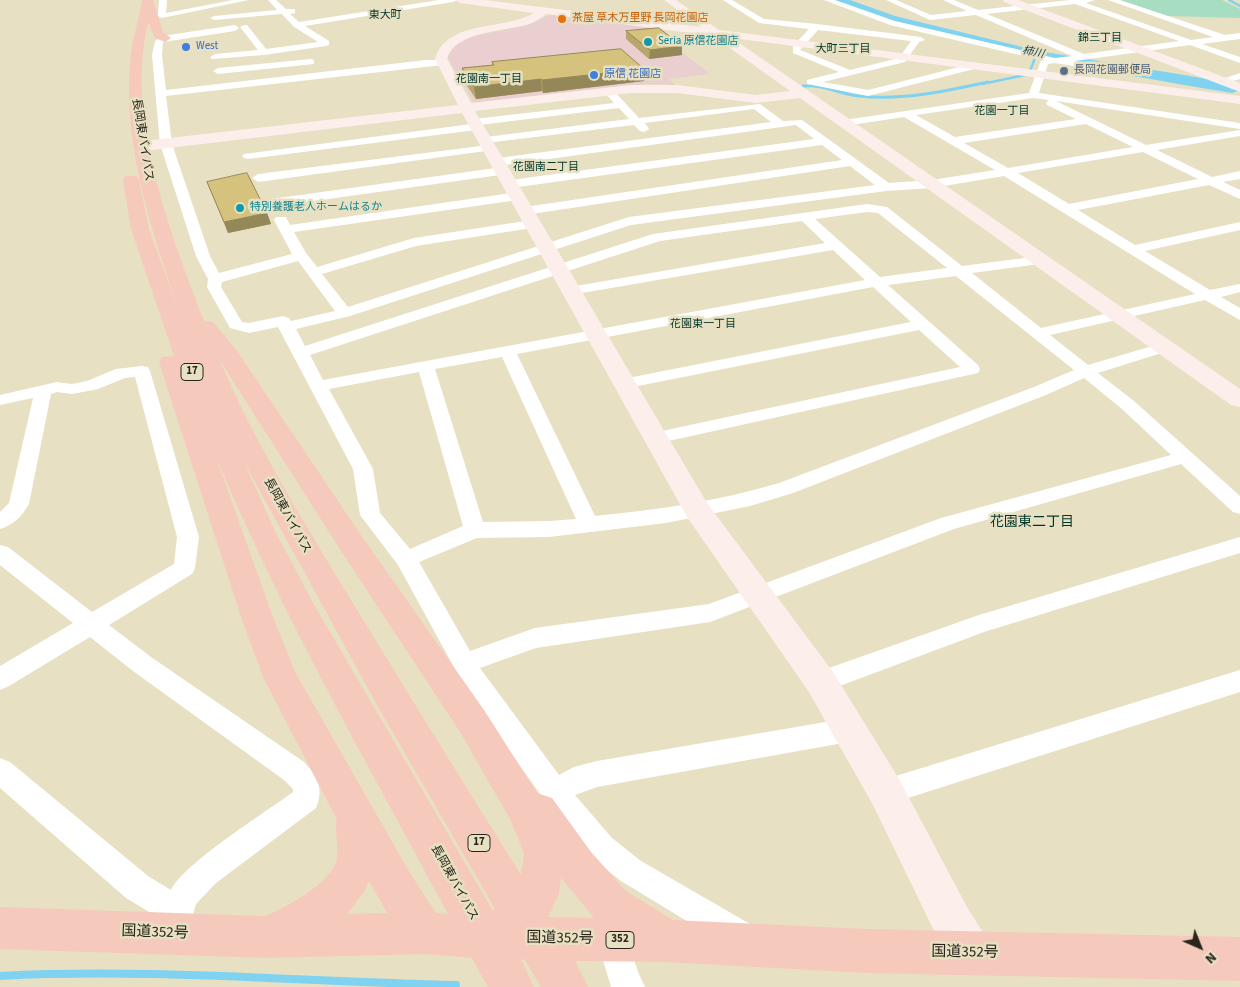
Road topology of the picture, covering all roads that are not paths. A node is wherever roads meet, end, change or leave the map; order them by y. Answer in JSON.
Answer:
{"nodes":[{"id":1,"x":148,"y":0,"type":"edge"},
{"id":2,"x":245,"y":0,"type":"edge"},
{"id":3,"x":453,"y":0,"type":"edge"},
{"id":4,"x":460,"y":0,"type":"edge"},
{"id":5,"x":669,"y":0,"type":"edge"},
{"id":6,"x":727,"y":0,"type":"edge"},
{"id":7,"x":828,"y":0,"type":"edge"},
{"id":8,"x":890,"y":0,"type":"edge"},
{"id":9,"x":947,"y":0,"type":"edge"},
{"id":10,"x":1008,"y":0,"type":"edge"},
{"id":11,"x":1092,"y":0,"type":"edge"},
{"id":12,"x":1112,"y":0,"type":"edge"},
{"id":13,"x":274,"y":1,"type":"edge"},
{"id":14,"x":290,"y":1,"type":"edge"},
{"id":15,"x":1072,"y":1,"type":"edge"},
{"id":16,"x":212,"y":7,"type":"junction"},
{"id":17,"x":1027,"y":7,"type":"junction"},
{"id":18,"x":302,"y":10,"type":"dead end"},
{"id":19,"x":544,"y":11,"type":"junction"},
{"id":20,"x":284,"y":12,"type":"junction"},
{"id":21,"x":863,"y":13,"type":"junction"},
{"id":22,"x":979,"y":13,"type":"junction"},
{"id":23,"x":259,"y":14,"type":"junction"},
{"id":24,"x":845,"y":15,"type":"dead end"},
{"id":25,"x":214,"y":18,"type":"junction"},
{"id":26,"x":930,"y":18,"type":"junction"},
{"id":27,"x":279,"y":23,"type":"dead end"},
{"id":28,"x":295,"y":23,"type":"junction"},
{"id":29,"x":818,"y":25,"type":"junction"},
{"id":30,"x":253,"y":26,"type":"dead end"},
{"id":31,"x":244,"y":27,"type":"junction"},
{"id":32,"x":214,"y":30,"type":"junction"},
{"id":33,"x":715,"y":33,"type":"junction"},
{"id":34,"x":1240,"y":36,"type":"edge"},
{"id":35,"x":1037,"y":37,"type":"junction"},
{"id":36,"x":166,"y":38,"type":"junction"},
{"id":37,"x":1226,"y":38,"type":"junction"},
{"id":38,"x":966,"y":39,"type":"junction"},
{"id":39,"x":1018,"y":39,"type":"dead end"},
{"id":40,"x":916,"y":40,"type":"junction"},
{"id":41,"x":1008,"y":40,"type":"dead end"},
{"id":42,"x":801,"y":43,"type":"junction"},
{"id":43,"x":1190,"y":43,"type":"junction"},
{"id":44,"x":298,"y":48,"type":"junction"},
{"id":45,"x":1137,"y":49,"type":"junction"},
{"id":46,"x":215,"y":50,"type":"junction"},
{"id":47,"x":264,"y":52,"type":"junction"},
{"id":48,"x":1083,"y":56,"type":"junction"},
{"id":49,"x":905,"y":57,"type":"junction"},
{"id":50,"x":1054,"y":60,"type":"junction"},
{"id":51,"x":1240,"y":60,"type":"edge"},
{"id":52,"x":311,"y":62,"type":"junction"},
{"id":53,"x":443,"y":62,"type":"junction"},
{"id":54,"x":974,"y":66,"type":"junction"},
{"id":55,"x":1111,"y":69,"type":"dead end"},
{"id":56,"x":218,"y":71,"type":"junction"},
{"id":57,"x":847,"y":72,"type":"junction"},
{"id":58,"x":1039,"y":74,"type":"junction"},
{"id":59,"x":325,"y":76,"type":"junction"},
{"id":60,"x":1240,"y":80,"type":"edge"},
{"id":61,"x":221,"y":87,"type":"junction"},
{"id":62,"x":806,"y":88,"type":"junction"},
{"id":63,"x":610,"y":92,"type":"junction"},
{"id":64,"x":160,"y":94,"type":"junction"},
{"id":65,"x":1034,"y":95,"type":"junction"},
{"id":66,"x":1240,"y":100,"type":"edge"},
{"id":67,"x":622,"y":105,"type":"junction"},
{"id":68,"x":466,"y":108,"type":"junction"},
{"id":69,"x":906,"y":114,"type":"junction"},
{"id":70,"x":637,"y":121,"type":"junction"},
{"id":71,"x":1086,"y":121,"type":"junction"},
{"id":72,"x":844,"y":123,"type":"junction"},
{"id":73,"x":780,"y":124,"type":"junction"},
{"id":74,"x":475,"y":125,"type":"junction"},
{"id":75,"x":1240,"y":126,"type":"edge"},
{"id":76,"x":1240,"y":133,"type":"edge"},
{"id":77,"x":238,"y":134,"type":"junction"},
{"id":78,"x":954,"y":140,"type":"junction"},
{"id":79,"x":657,"y":141,"type":"junction"},
{"id":80,"x":824,"y":141,"type":"junction"},
{"id":81,"x":159,"y":144,"type":"junction"},
{"id":82,"x":488,"y":144,"type":"junction"},
{"id":83,"x":1145,"y":149,"type":"junction"},
{"id":84,"x":248,"y":156,"type":"junction"},
{"id":85,"x":678,"y":162,"type":"junction"},
{"id":86,"x":852,"y":162,"type":"junction"},
{"id":87,"x":500,"y":166,"type":"junction"},
{"id":88,"x":1007,"y":172,"type":"junction"},
{"id":89,"x":1240,"y":175,"type":"edge"},
{"id":90,"x":1210,"y":180,"type":"junction"},
{"id":91,"x":932,"y":184,"type":"junction"},
{"id":92,"x":700,"y":185,"type":"junction"},
{"id":93,"x":886,"y":188,"type":"junction"},
{"id":94,"x":514,"y":190,"type":"junction"},
{"id":95,"x":264,"y":191,"type":"junction"},
{"id":96,"x":1240,"y":195,"type":"edge"},
{"id":97,"x":724,"y":209,"type":"junction"},
{"id":98,"x":1065,"y":209,"type":"junction"},
{"id":99,"x":805,"y":217,"type":"junction"},
{"id":100,"x":528,"y":218,"type":"junction"},
{"id":101,"x":1240,"y":226,"type":"edge"},
{"id":102,"x":140,"y":229,"type":"junction"},
{"id":103,"x":287,"y":229,"type":"junction"},
{"id":104,"x":837,"y":245,"type":"junction"},
{"id":105,"x":545,"y":248,"type":"junction"},
{"id":106,"x":1134,"y":249,"type":"junction"},
{"id":107,"x":301,"y":256,"type":"junction"},
{"id":108,"x":1040,"y":260,"type":"junction"},
{"id":109,"x":557,"y":268,"type":"junction"},
{"id":110,"x":958,"y":271,"type":"junction"},
{"id":111,"x":314,"y":272,"type":"junction"},
{"id":112,"x":215,"y":279,"type":"junction"},
{"id":113,"x":876,"y":282,"type":"junction"},
{"id":114,"x":1240,"y":288,"type":"edge"},
{"id":115,"x":570,"y":291,"type":"junction"},
{"id":116,"x":1206,"y":295,"type":"junction"},
{"id":117,"x":187,"y":304,"type":"junction"},
{"id":118,"x":345,"y":313,"type":"junction"},
{"id":119,"x":1118,"y":315,"type":"junction"},
{"id":120,"x":1240,"y":315,"type":"edge"},
{"id":121,"x":924,"y":324,"type":"junction"},
{"id":122,"x":286,"y":327,"type":"junction"},
{"id":123,"x":1038,"y":333,"type":"junction"},
{"id":124,"x":595,"y":334,"type":"junction"},
{"id":125,"x":1165,"y":348,"type":"junction"},
{"id":126,"x":507,"y":350,"type":"junction"},
{"id":127,"x":300,"y":352,"type":"junction"},
{"id":128,"x":424,"y":365,"type":"junction"},
{"id":129,"x":1086,"y":371,"type":"junction"},
{"id":130,"x":623,"y":384,"type":"junction"},
{"id":131,"x":318,"y":386,"type":"junction"},
{"id":132,"x":43,"y":390,"type":"junction"},
{"id":133,"x":0,"y":400,"type":"edge"},
{"id":134,"x":1240,"y":400,"type":"edge"},
{"id":135,"x":655,"y":438,"type":"junction"},
{"id":136,"x":1185,"y":458,"type":"junction"},
{"id":137,"x":1240,"y":507,"type":"edge"},
{"id":138,"x":697,"y":510,"type":"junction"},
{"id":139,"x":0,"y":522,"type":"edge"},
{"id":140,"x":590,"y":526,"type":"junction"},
{"id":141,"x":475,"y":530,"type":"junction"},
{"id":142,"x":1240,"y":545,"type":"edge"},
{"id":143,"x":0,"y":553,"type":"edge"},
{"id":144,"x":406,"y":558,"type":"junction"},
{"id":145,"x":758,"y":595,"type":"junction"},
{"id":146,"x":91,"y":626,"type":"junction"},
{"id":147,"x":465,"y":663,"type":"junction"},
{"id":148,"x":0,"y":679,"type":"edge"},
{"id":149,"x":1240,"y":681,"type":"edge"},
{"id":150,"x":821,"y":682,"type":"junction"},
{"id":151,"x":377,"y":707,"type":"junction"},
{"id":152,"x":472,"y":721,"type":"junction"},
{"id":153,"x":849,"y":730,"type":"junction"},
{"id":154,"x":0,"y":771,"type":"edge"},
{"id":155,"x":555,"y":792,"type":"junction"},
{"id":156,"x":886,"y":792,"type":"junction"},
{"id":157,"x":349,"y":805,"type":"junction"},
{"id":158,"x":176,"y":922,"type":"junction"},
{"id":159,"x":0,"y":928,"type":"edge"},
{"id":160,"x":425,"y":933,"type":"junction"},
{"id":161,"x":266,"y":937,"type":"junction"},
{"id":162,"x":469,"y":937,"type":"junction"},
{"id":163,"x":613,"y":940,"type":"junction"},
{"id":164,"x":667,"y":941,"type":"junction"},
{"id":165,"x":756,"y":945,"type":"junction"},
{"id":166,"x":971,"y":952,"type":"junction"},
{"id":167,"x":1240,"y":959,"type":"edge"},
{"id":168,"x":512,"y":987,"type":"edge"},
{"id":169,"x":566,"y":987,"type":"edge"},
{"id":170,"x":629,"y":987,"type":"edge"}],
"edges":[{"from":1,"to":16,"type":"street"},
{"from":1,"to":36,"type":"highway"},
{"from":1,"to":102,"type":"highway","name":"長岡東バイパス","number":"17"},
{"from":1,"to":117,"type":"highway","name":"長岡東バイパス","number":"17"},
{"from":2,"to":16,"type":"street"},
{"from":2,"to":23,"type":"street"},
{"from":3,"to":28,"type":"street"},
{"from":4,"to":19,"type":"street"},
{"from":5,"to":33,"type":"street"},
{"from":6,"to":29,"type":"street"},
{"from":7,"to":21,"type":"street"},
{"from":8,"to":26,"type":"street"},
{"from":9,"to":22,"type":"street"},
{"from":10,"to":17,"type":"street"},
{"from":11,"to":15,"type":"street"},
{"from":12,"to":37,"type":"street"},
{"from":13,"to":14,"type":"street"},
{"from":13,"to":20,"type":"street"},
{"from":15,"to":17,"type":"street"},
{"from":15,"to":43,"type":"street"},
{"from":16,"to":25,"type":"street"},
{"from":17,"to":22,"type":"street"},
{"from":17,"to":45,"type":"street"},
{"from":18,"to":20,"type":"street"},
{"from":19,"to":33,"type":"street"},
{"from":19,"to":53,"type":"street"},
{"from":20,"to":23,"type":"street"},
{"from":20,"to":28,"type":"street"},
{"from":21,"to":24,"type":"street"},
{"from":21,"to":38,"type":"street"},
{"from":22,"to":26,"type":"street"},
{"from":22,"to":35,"type":"street"},
{"from":23,"to":25,"type":"street"},
{"from":25,"to":32,"type":"street"},
{"from":26,"to":41,"type":"street"},
{"from":27,"to":28,"type":"street"},
{"from":28,"to":44,"type":"street"},
{"from":29,"to":40,"type":"street"},
{"from":29,"to":42,"type":"street"},
{"from":30,"to":31,"type":"street"},
{"from":31,"to":32,"type":"street"},
{"from":31,"to":47,"type":"street"},
{"from":32,"to":36,"type":"street"},
{"from":32,"to":46,"type":"street"},
{"from":33,"to":42,"type":"street"},
{"from":33,"to":62,"type":"street"},
{"from":34,"to":37,"type":"street"},
{"from":35,"to":39,"type":"street"},
{"from":35,"to":48,"type":"street"},
{"from":36,"to":64,"type":"street"},
{"from":37,"to":43,"type":"street"},
{"from":38,"to":40,"type":"street"},
{"from":38,"to":50,"type":"street"},
{"from":40,"to":49,"type":"street"},
{"from":42,"to":49,"type":"street"},
{"from":42,"to":57,"type":"street"},
{"from":43,"to":45,"type":"street"},
{"from":43,"to":51,"type":"street"},
{"from":44,"to":47,"type":"street"},
{"from":44,"to":52,"type":"street"},
{"from":45,"to":48,"type":"street"},
{"from":45,"to":60,"type":"street"},
{"from":46,"to":47,"type":"street"},
{"from":46,"to":56,"type":"street"},
{"from":48,"to":50,"type":"street"},
{"from":49,"to":54,"type":"street"},
{"from":49,"to":57,"type":"street"},
{"from":50,"to":55,"type":"street"},
{"from":50,"to":58,"type":"street"},
{"from":52,"to":56,"type":"street"},
{"from":52,"to":59,"type":"street"},
{"from":53,"to":59,"type":"street"},
{"from":53,"to":68,"type":"street"},
{"from":54,"to":58,"type":"street"},
{"from":54,"to":62,"type":"street"},
{"from":56,"to":61,"type":"street"},
{"from":57,"to":62,"type":"street"},
{"from":58,"to":65,"type":"street"},
{"from":58,"to":66,"type":"street"},
{"from":59,"to":61,"type":"street"},
{"from":61,"to":64,"type":"street"},
{"from":62,"to":63,"type":"street"},
{"from":62,"to":72,"type":"street"},
{"from":63,"to":67,"type":"street"},
{"from":63,"to":68,"type":"street"},
{"from":64,"to":81,"type":"street"},
{"from":65,"to":69,"type":"street"},
{"from":65,"to":71,"type":"street"},
{"from":65,"to":75,"type":"street"},
{"from":67,"to":70,"type":"street"},
{"from":67,"to":74,"type":"street"},
{"from":68,"to":74,"type":"street"},
{"from":68,"to":77,"type":"street"},
{"from":69,"to":72,"type":"street"},
{"from":69,"to":78,"type":"street"},
{"from":70,"to":73,"type":"street"},
{"from":70,"to":79,"type":"street"},
{"from":70,"to":82,"type":"street"},
{"from":71,"to":78,"type":"street"},
{"from":71,"to":83,"type":"street"},
{"from":72,"to":91,"type":"street"},
{"from":73,"to":79,"type":"street"},
{"from":73,"to":80,"type":"street"},
{"from":74,"to":82,"type":"street"},
{"from":74,"to":84,"type":"street"},
{"from":76,"to":83,"type":"street"},
{"from":77,"to":81,"type":"street"},
{"from":77,"to":84,"type":"street"},
{"from":78,"to":88,"type":"street"},
{"from":79,"to":85,"type":"street"},
{"from":79,"to":87,"type":"street"},
{"from":80,"to":85,"type":"street"},
{"from":80,"to":86,"type":"street"},
{"from":81,"to":112,"type":"street"},
{"from":82,"to":87,"type":"street"},
{"from":82,"to":95,"type":"street"},
{"from":83,"to":88,"type":"street"},
{"from":83,"to":90,"type":"street"},
{"from":84,"to":95,"type":"street"},
{"from":85,"to":92,"type":"street"},
{"from":85,"to":94,"type":"street"},
{"from":86,"to":92,"type":"street"},
{"from":86,"to":93,"type":"street"},
{"from":87,"to":94,"type":"street"},
{"from":87,"to":95,"type":"street"},
{"from":88,"to":91,"type":"street"},
{"from":88,"to":98,"type":"street"},
{"from":89,"to":90,"type":"street"},
{"from":90,"to":96,"type":"street"},
{"from":90,"to":98,"type":"street"},
{"from":91,"to":93,"type":"street"},
{"from":91,"to":108,"type":"street"},
{"from":92,"to":97,"type":"street"},
{"from":92,"to":100,"type":"street"},
{"from":93,"to":97,"type":"street"},
{"from":94,"to":100,"type":"street"},
{"from":94,"to":103,"type":"street"},
{"from":95,"to":103,"type":"street"},
{"from":97,"to":105,"type":"street"},
{"from":98,"to":106,"type":"street"},
{"from":99,"to":104,"type":"street"},
{"from":99,"to":109,"type":"street"},
{"from":99,"to":110,"type":"street"},
{"from":100,"to":105,"type":"street"},
{"from":100,"to":111,"type":"street"},
{"from":101,"to":106,"type":"street"},
{"from":102,"to":151,"type":"highway","name":"長岡東バイパス","number":"17"},
{"from":102,"to":157,"type":"highway"},
{"from":103,"to":107,"type":"street"},
{"from":104,"to":113,"type":"street"},
{"from":104,"to":115,"type":"street"},
{"from":105,"to":109,"type":"street"},
{"from":105,"to":118,"type":"street"},
{"from":106,"to":116,"type":"street"},
{"from":107,"to":111,"type":"street"},
{"from":107,"to":112,"type":"street"},
{"from":108,"to":110,"type":"street"},
{"from":108,"to":119,"type":"street"},
{"from":109,"to":115,"type":"street"},
{"from":109,"to":127,"type":"street"},
{"from":110,"to":113,"type":"street"},
{"from":110,"to":123,"type":"street"},
{"from":111,"to":118,"type":"street"},
{"from":112,"to":122,"type":"street"},
{"from":113,"to":121,"type":"street"},
{"from":113,"to":124,"type":"street"},
{"from":114,"to":116,"type":"street"},
{"from":115,"to":124,"type":"street"},
{"from":116,"to":119,"type":"street"},
{"from":116,"to":120,"type":"street"},
{"from":117,"to":151,"type":"highway","name":"長岡東バイパス","number":"17"},
{"from":117,"to":152,"type":"highway"},
{"from":118,"to":122,"type":"street"},
{"from":119,"to":123,"type":"street"},
{"from":119,"to":125,"type":"street"},
{"from":121,"to":130,"type":"street"},
{"from":121,"to":135,"type":"street"},
{"from":122,"to":127,"type":"street"},
{"from":123,"to":129,"type":"street"},
{"from":124,"to":126,"type":"street"},
{"from":124,"to":130,"type":"street"},
{"from":125,"to":129,"type":"street"},
{"from":125,"to":134,"type":"street"},
{"from":126,"to":128,"type":"street"},
{"from":126,"to":140,"type":"street"},
{"from":127,"to":131,"type":"street"},
{"from":128,"to":131,"type":"street"},
{"from":128,"to":141,"type":"street"},
{"from":129,"to":136,"type":"street"},
{"from":129,"to":138,"type":"street"},
{"from":130,"to":135,"type":"street"},
{"from":131,"to":144,"type":"street"},
{"from":132,"to":133,"type":"street"},
{"from":132,"to":139,"type":"street"},
{"from":132,"to":146,"type":"street"},
{"from":135,"to":138,"type":"street"},
{"from":136,"to":137,"type":"street"},
{"from":136,"to":145,"type":"street"},
{"from":138,"to":140,"type":"street"},
{"from":138,"to":145,"type":"street"},
{"from":140,"to":141,"type":"street"},
{"from":141,"to":144,"type":"street"},
{"from":142,"to":150,"type":"street"},
{"from":143,"to":146,"type":"street"},
{"from":144,"to":147,"type":"street"},
{"from":145,"to":147,"type":"street"},
{"from":145,"to":150,"type":"street"},
{"from":146,"to":148,"type":"street"},
{"from":146,"to":158,"type":"street"},
{"from":147,"to":155,"type":"street"},
{"from":149,"to":156,"type":"street"},
{"from":150,"to":153,"type":"street"},
{"from":151,"to":168,"type":"highway","name":"長岡東バイパス","number":"17"},
{"from":151,"to":169,"type":"highway","name":"長岡東バイパス","number":"17"},
{"from":152,"to":162,"type":"highway"},
{"from":152,"to":164,"type":"highway"},
{"from":153,"to":155,"type":"street"},
{"from":153,"to":156,"type":"street"},
{"from":154,"to":158,"type":"street"},
{"from":155,"to":165,"type":"street"},
{"from":156,"to":166,"type":"street"},
{"from":157,"to":160,"type":"highway"},
{"from":157,"to":161,"type":"highway"},
{"from":158,"to":159,"type":"highway","name":"国道352号","number":"352"},
{"from":158,"to":161,"type":"highway","name":"国道352号","number":"352"},
{"from":160,"to":161,"type":"highway","name":"国道352号","number":"352"},
{"from":160,"to":162,"type":"highway","name":"国道352号","number":"352"},
{"from":162,"to":163,"type":"highway","name":"国道352号","number":"352"},
{"from":163,"to":164,"type":"highway","name":"国道352号","number":"352"},
{"from":163,"to":170,"type":"street"},
{"from":164,"to":165,"type":"highway","name":"国道352号","number":"352"},
{"from":165,"to":166,"type":"highway","name":"国道352号","number":"352"},
{"from":166,"to":167,"type":"highway","name":"国道352号","number":"352"}]}
